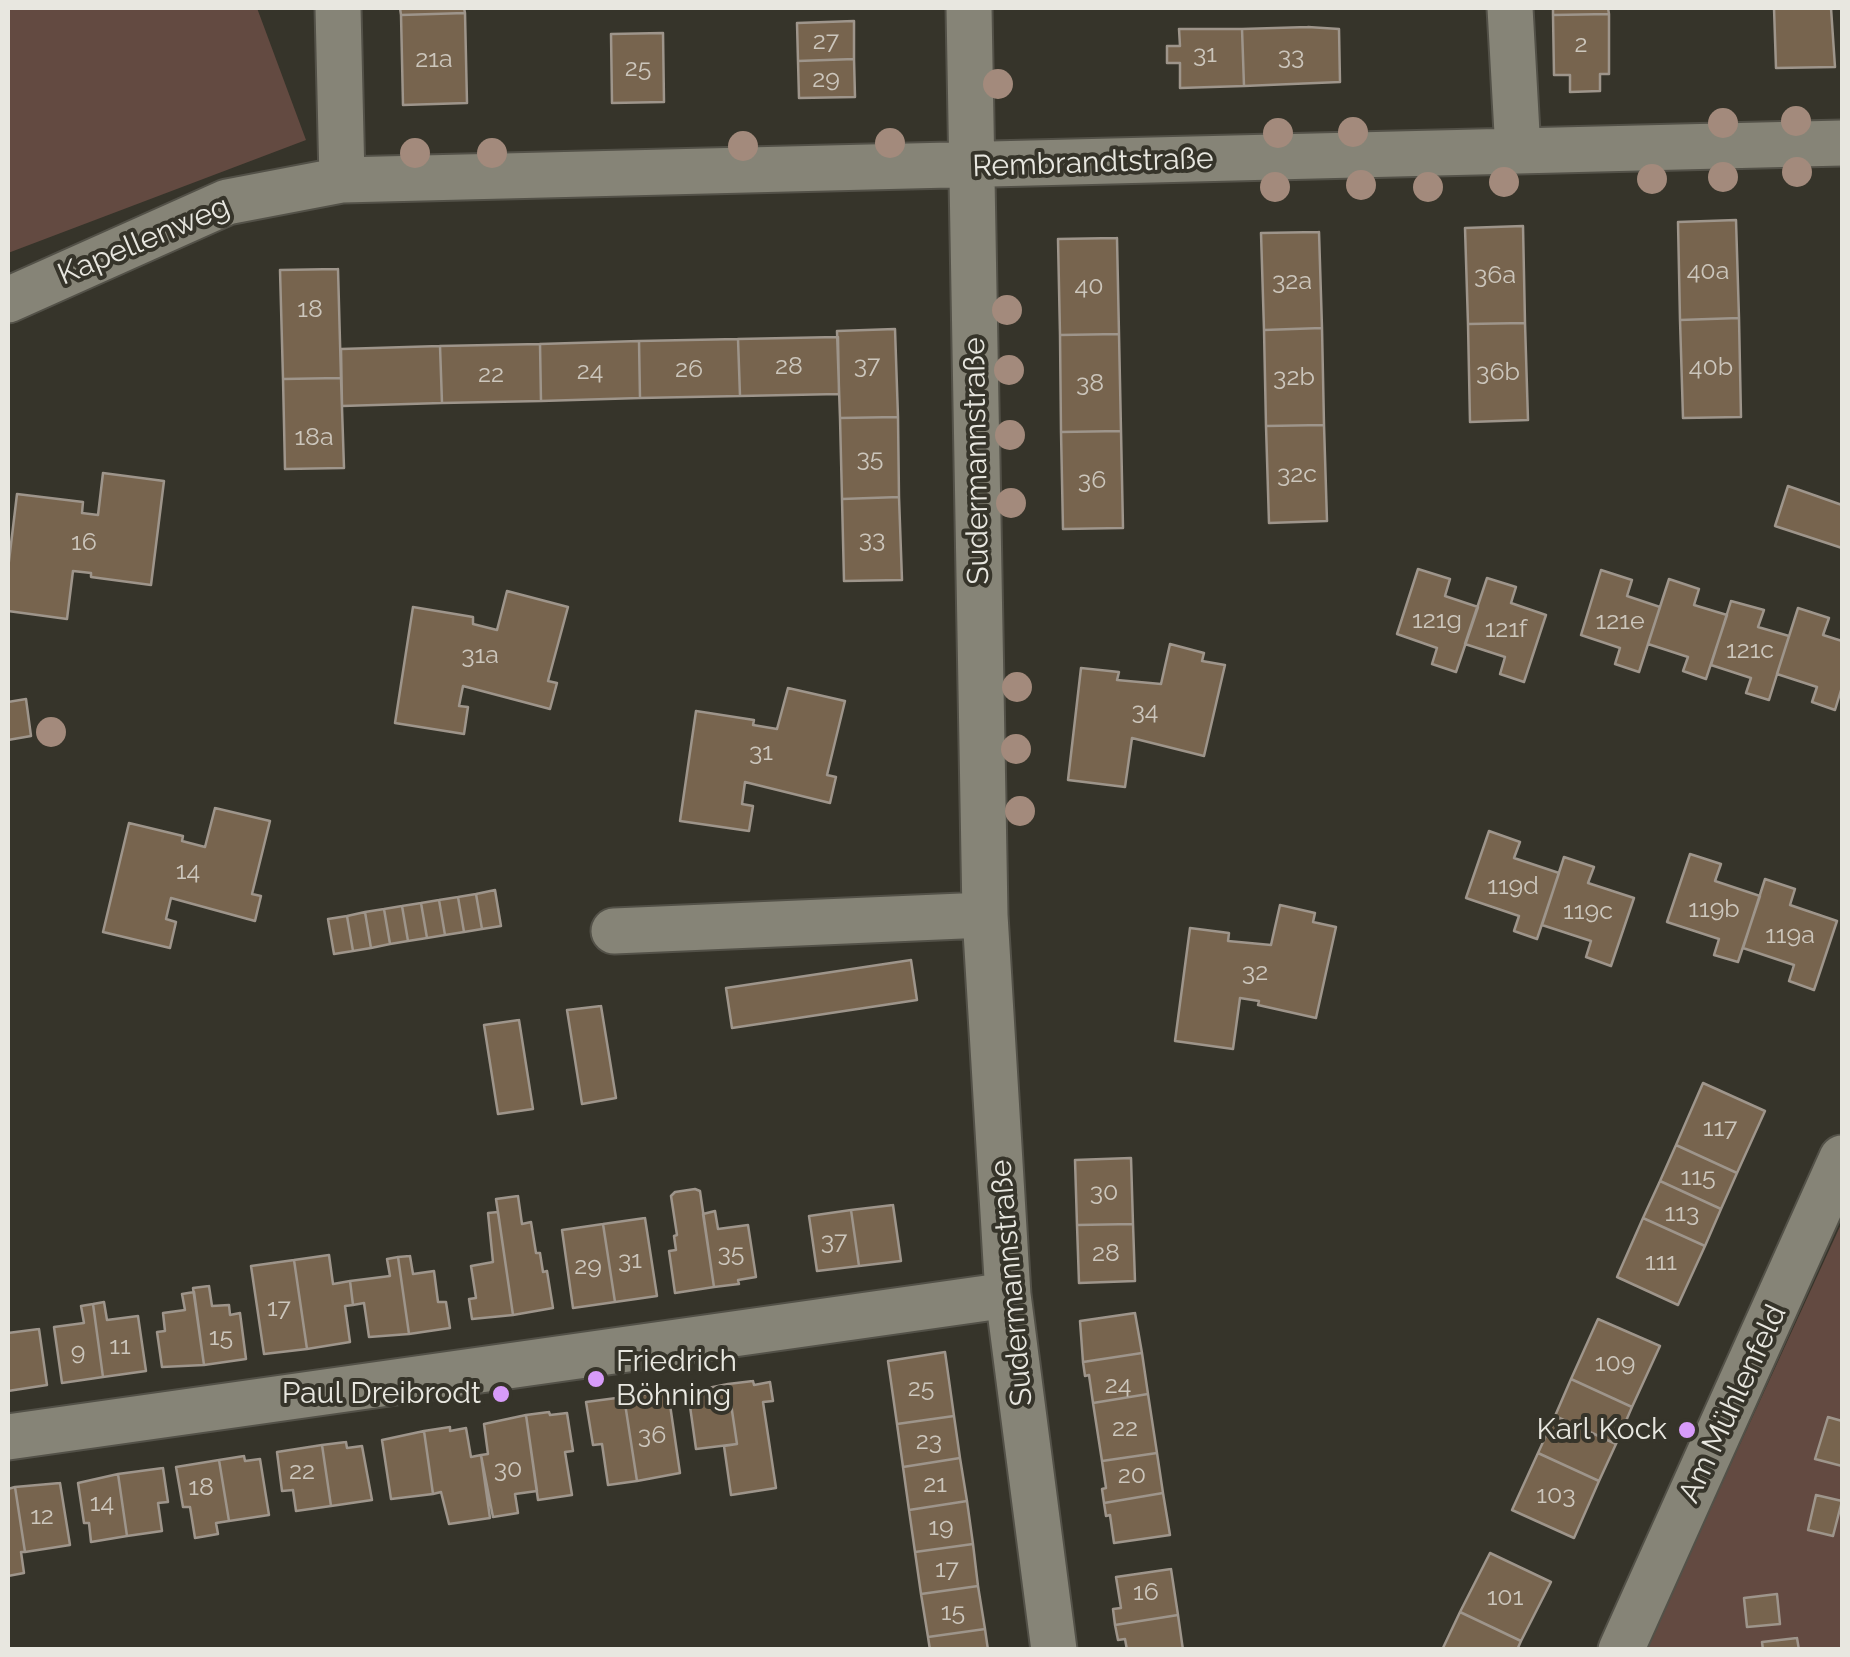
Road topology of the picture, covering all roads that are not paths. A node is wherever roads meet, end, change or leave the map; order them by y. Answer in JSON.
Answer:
{"nodes":[{"id":1,"x":338,"y":8,"type":"edge"},
{"id":2,"x":969,"y":8,"type":"edge"},
{"id":3,"x":1510,"y":8,"type":"edge"},
{"id":4,"x":1842,"y":143,"type":"edge"},
{"id":5,"x":1518,"y":151,"type":"junction"},
{"id":6,"x":972,"y":166,"type":"junction"},
{"id":7,"x":342,"y":180,"type":"junction"},
{"id":8,"x":8,"y":300,"type":"edge"},
{"id":9,"x":986,"y":916,"type":"junction"},
{"id":10,"x":614,"y":931,"type":"dead end"},
{"id":11,"x":1842,"y":1158,"type":"edge"},
{"id":12,"x":1008,"y":1295,"type":"junction"},
{"id":13,"x":8,"y":1437,"type":"edge"},
{"id":14,"x":1054,"y":1650,"type":"edge"},
{"id":15,"x":1621,"y":1650,"type":"edge"}],
"edges":[{"from":1,"to":7,"type":"street"},
{"from":2,"to":6,"type":"street","name":"Sudermannstraße"},
{"from":3,"to":5,"type":"street"},
{"from":4,"to":5,"type":"street","name":"Rembrandtstraße"},
{"from":5,"to":6,"type":"street","name":"Rembrandtstraße"},
{"from":6,"to":7,"type":"street","name":"Rembrandtstraße"},
{"from":6,"to":9,"type":"street","name":"Sudermannstraße"},
{"from":7,"to":8,"type":"street","name":"Kapellenweg"},
{"from":9,"to":10,"type":"street"},
{"from":9,"to":12,"type":"street","name":"Sudermannstraße"},
{"from":11,"to":15,"type":"street","name":"Am Mühlenfeld"},
{"from":12,"to":13,"type":"street"},
{"from":12,"to":14,"type":"street","name":"Sudermannstraße"}]}
